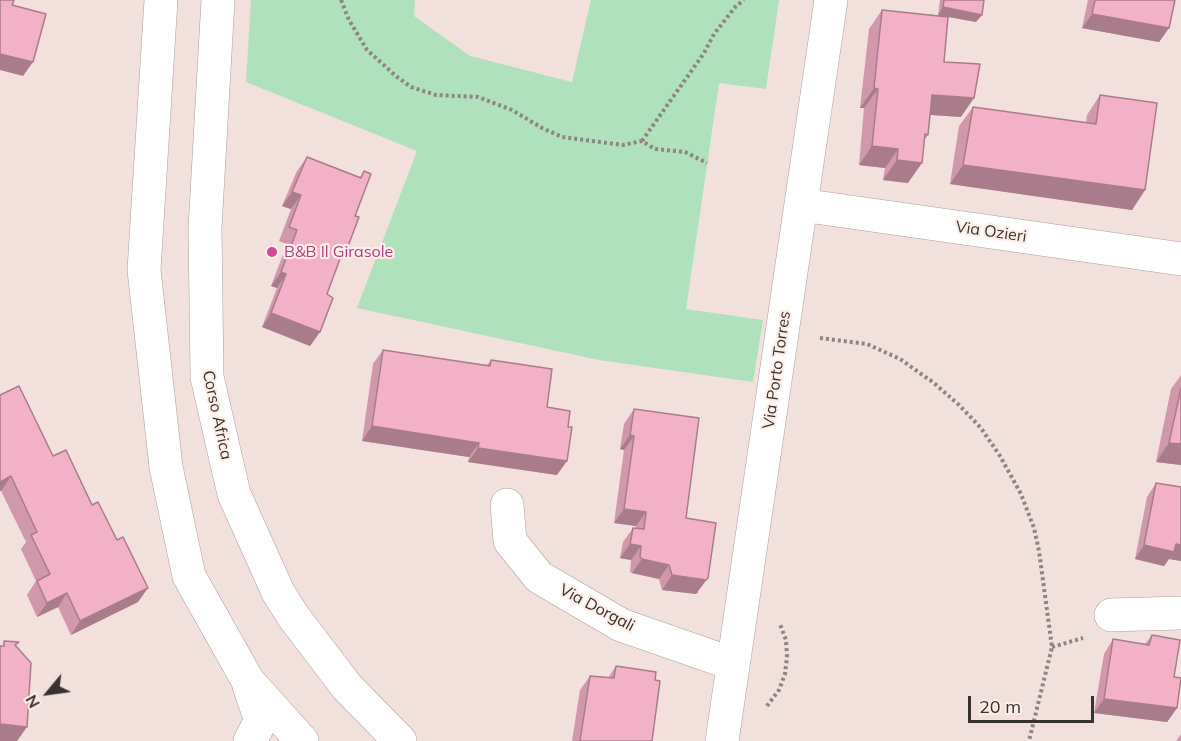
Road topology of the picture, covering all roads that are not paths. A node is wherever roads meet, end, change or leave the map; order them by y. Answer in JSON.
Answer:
{"nodes":[{"id":1,"x":161,"y":0,"type":"edge"},
{"id":2,"x":218,"y":0,"type":"edge"},
{"id":3,"x":831,"y":0,"type":"edge"},
{"id":4,"x":801,"y":205,"type":"junction"},
{"id":5,"x":1181,"y":259,"type":"edge"},
{"id":6,"x":507,"y":505,"type":"dead end"},
{"id":7,"x":1181,"y":613,"type":"edge"},
{"id":8,"x":1111,"y":615,"type":"dead end"},
{"id":9,"x":733,"y":664,"type":"junction"},
{"id":10,"x":248,"y":681,"type":"junction"},
{"id":11,"x":250,"y":741,"type":"edge"},
{"id":12,"x":302,"y":741,"type":"edge"},
{"id":13,"x":400,"y":741,"type":"edge"},
{"id":14,"x":722,"y":741,"type":"edge"}],
"edges":[{"from":1,"to":10,"type":"street"},
{"from":2,"to":13,"type":"street","name":"Corso Africa"},
{"from":3,"to":4,"type":"street","name":"Via Porto Torres"},
{"from":4,"to":5,"type":"street","name":"Via Ozieri"},
{"from":4,"to":9,"type":"street","name":"Via Porto Torres"},
{"from":6,"to":9,"type":"street","name":"Via Dorgali"},
{"from":7,"to":8,"type":"street"},
{"from":9,"to":14,"type":"street","name":"Via Porto Torres"},
{"from":10,"to":11,"type":"street"},
{"from":10,"to":12,"type":"street"}]}
